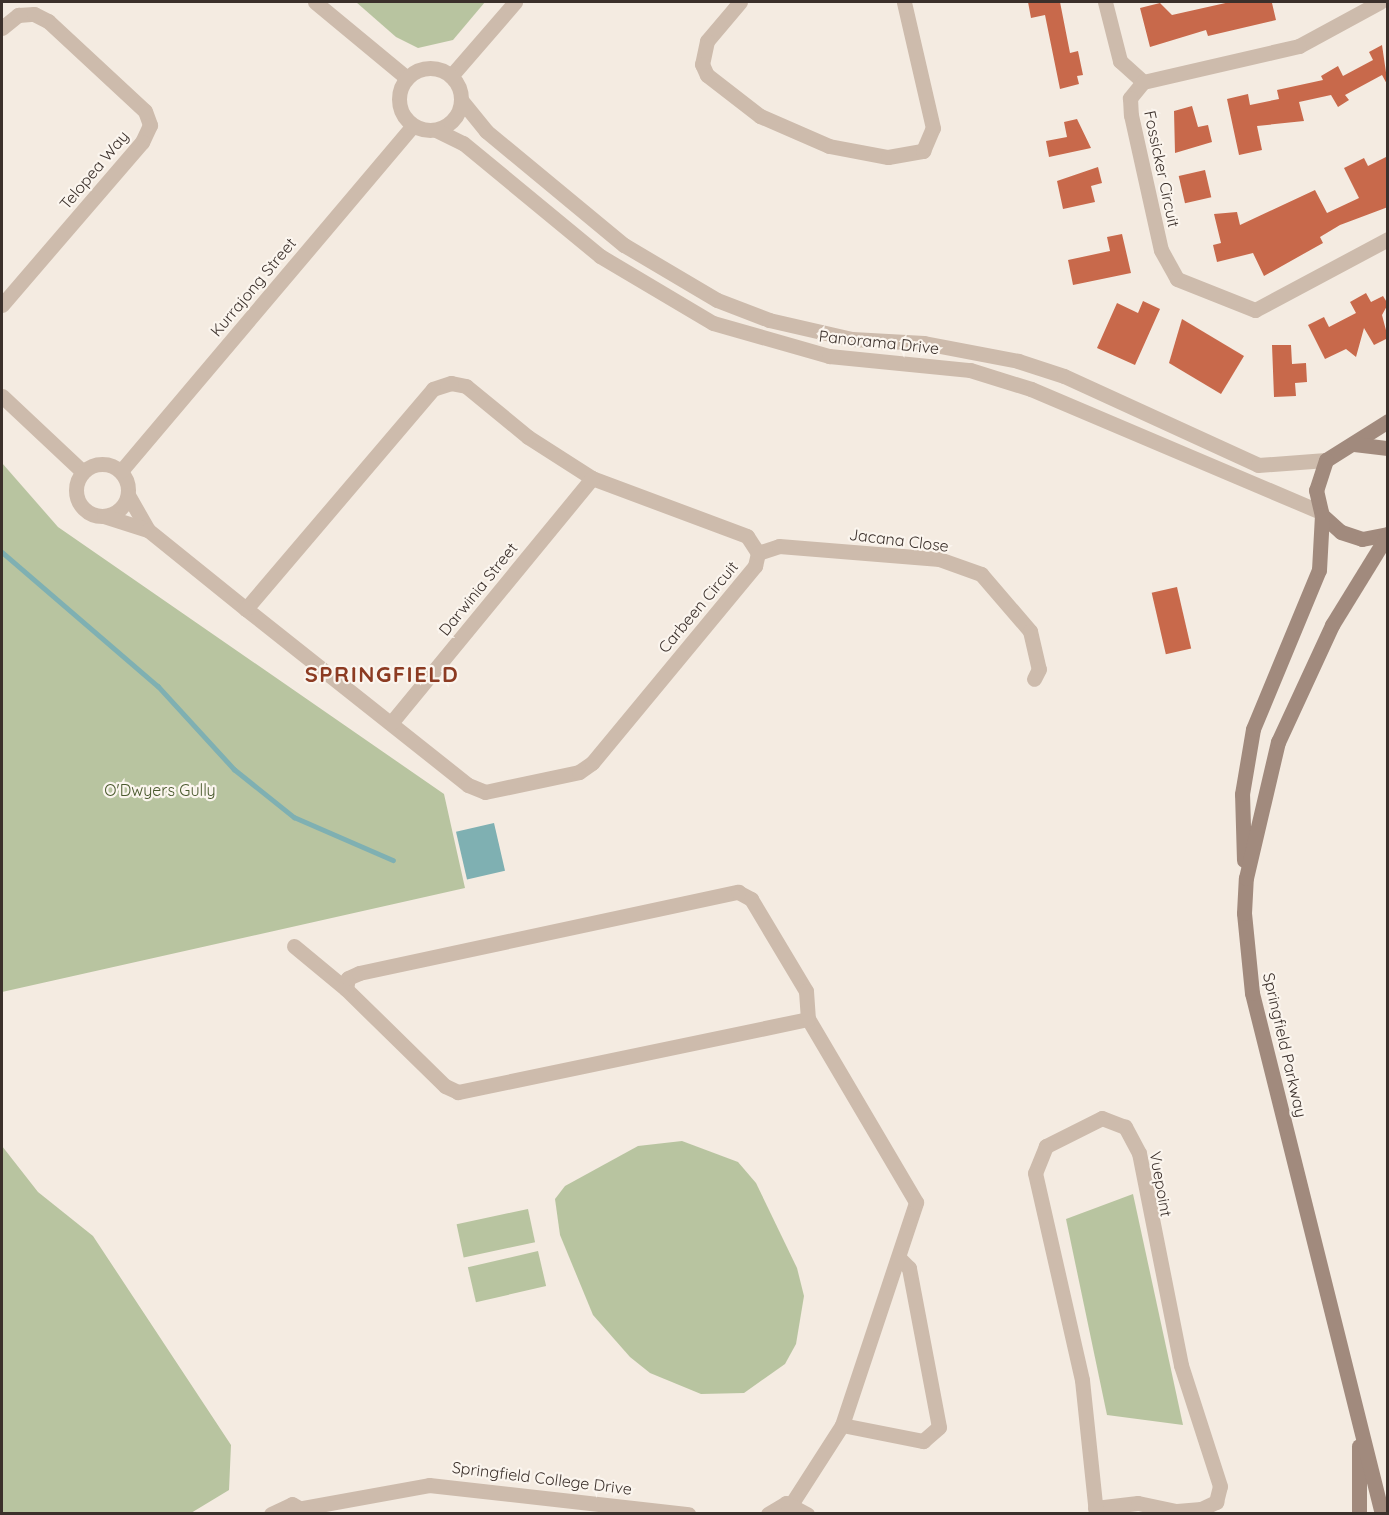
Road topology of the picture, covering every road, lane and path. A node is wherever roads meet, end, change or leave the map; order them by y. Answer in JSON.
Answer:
{"nodes":[{"id":1,"x":315,"y":2,"type":"edge"},
{"id":2,"x":515,"y":2,"type":"edge"},
{"id":3,"x":740,"y":2,"type":"edge"},
{"id":4,"x":904,"y":2,"type":"edge"},
{"id":5,"x":1105,"y":2,"type":"edge"},
{"id":6,"x":1380,"y":2,"type":"edge"},
{"id":7,"x":2,"y":28,"type":"edge"},
{"id":8,"x":451,"y":76,"type":"junction"},
{"id":9,"x":407,"y":78,"type":"junction"},
{"id":10,"x":1143,"y":82,"type":"junction"},
{"id":11,"x":461,"y":100,"type":"junction"},
{"id":12,"x":413,"y":126,"type":"junction"},
{"id":13,"x":436,"y":130,"type":"junction"},
{"id":14,"x":1388,"y":239,"type":"edge"},
{"id":15,"x":2,"y":305,"type":"edge"},
{"id":16,"x":2,"y":396,"type":"edge"},
{"id":17,"x":1388,"y":421,"type":"edge"},
{"id":18,"x":1354,"y":444,"type":"junction"},
{"id":19,"x":1388,"y":448,"type":"edge"},
{"id":20,"x":1326,"y":460,"type":"junction"},
{"id":21,"x":121,"y":471,"type":"junction"},
{"id":22,"x":83,"y":472,"type":"junction"},
{"id":23,"x":592,"y":478,"type":"junction"},
{"id":24,"x":128,"y":495,"type":"junction"},
{"id":25,"x":1322,"y":514,"type":"junction"},
{"id":26,"x":104,"y":516,"type":"junction"},
{"id":27,"x":148,"y":530,"type":"junction"},
{"id":28,"x":1388,"y":534,"type":"edge"},
{"id":29,"x":758,"y":553,"type":"junction"},
{"id":30,"x":246,"y":609,"type":"junction"},
{"id":31,"x":1034,"y":679,"type":"dead end"},
{"id":32,"x":391,"y":723,"type":"junction"},
{"id":33,"x":1246,"y":878,"type":"junction"},
{"id":34,"x":294,"y":946,"type":"dead end"},
{"id":35,"x":346,"y":989,"type":"junction"},
{"id":36,"x":808,"y":1019,"type":"junction"},
{"id":37,"x":900,"y":1259,"type":"junction"},
{"id":38,"x":1356,"y":1407,"type":"junction"},
{"id":39,"x":842,"y":1425,"type":"junction"},
{"id":40,"x":357,"y":1497,"type":"junction"},
{"id":41,"x":792,"y":1503,"type":"junction"},
{"id":42,"x":306,"y":1511,"type":"edge"},
{"id":43,"x":1096,"y":1511,"type":"edge"},
{"id":44,"x":271,"y":1514,"type":"edge"},
{"id":45,"x":337,"y":1514,"type":"edge"},
{"id":46,"x":688,"y":1514,"type":"edge"},
{"id":47,"x":768,"y":1514,"type":"edge"},
{"id":48,"x":807,"y":1514,"type":"edge"},
{"id":49,"x":1359,"y":1514,"type":"edge"},
{"id":50,"x":1382,"y":1514,"type":"edge"}],
"edges":[{"from":1,"to":9,"type":"street"},
{"from":2,"to":8,"type":"street"},
{"from":3,"to":4,"type":"street"},
{"from":5,"to":10,"type":"street"},
{"from":6,"to":10,"type":"street"},
{"from":7,"to":15,"type":"street","name":"Telopea Way"},
{"from":8,"to":9,"type":"street"},
{"from":8,"to":11,"type":"street"},
{"from":9,"to":12,"type":"street"},
{"from":10,"to":14,"type":"street","name":"Fossicker Circuit"},
{"from":11,"to":13,"type":"street"},
{"from":11,"to":20,"type":"street","name":"Panorama Drive"},
{"from":12,"to":13,"type":"street"},
{"from":12,"to":21,"type":"street","name":"Kurrajong Street"},
{"from":13,"to":25,"type":"street","name":"Panorama Drive"},
{"from":16,"to":22,"type":"street"},
{"from":17,"to":18,"type":"main road"},
{"from":18,"to":19,"type":"main road"},
{"from":18,"to":20,"type":"main road"},
{"from":20,"to":25,"type":"main road"},
{"from":21,"to":22,"type":"street"},
{"from":21,"to":24,"type":"street"},
{"from":22,"to":26,"type":"street"},
{"from":23,"to":29,"type":"street","name":"Carbeen Circuit"},
{"from":23,"to":30,"type":"street","name":"Carbeen Circuit"},
{"from":23,"to":32,"type":"street","name":"Darwinia Street"},
{"from":24,"to":26,"type":"street"},
{"from":24,"to":27,"type":"street","name":"Carbeen Circuit"},
{"from":25,"to":28,"type":"main road"},
{"from":25,"to":33,"type":"main road"},
{"from":26,"to":27,"type":"street","name":"Carbeen Circuit"},
{"from":27,"to":30,"type":"street","name":"Carbeen Circuit"},
{"from":28,"to":33,"type":"main road","name":"Springfield Parkway"},
{"from":29,"to":31,"type":"street","name":"Jacana Close"},
{"from":29,"to":32,"type":"street","name":"Carbeen Circuit"},
{"from":30,"to":32,"type":"street","name":"Carbeen Circuit"},
{"from":33,"to":38,"type":"main road","name":"Springfield Parkway"},
{"from":34,"to":35,"type":"street"},
{"from":35,"to":36,"type":"street"},
{"from":35,"to":36,"type":"street"},
{"from":36,"to":37,"type":"street"},
{"from":37,"to":39,"type":"street"},
{"from":37,"to":39,"type":"street"},
{"from":38,"to":49,"type":"main road","name":"Springfield Parkway"},
{"from":38,"to":50,"type":"main road","name":"Springfield Parkway"},
{"from":39,"to":41,"type":"street"},
{"from":40,"to":42,"type":"street","name":"Springfield College Drive"},
{"from":40,"to":45,"type":"street"},
{"from":40,"to":46,"type":"street","name":"Springfield College Drive"},
{"from":41,"to":47,"type":"street"},
{"from":41,"to":48,"type":"street"},
{"from":42,"to":44,"type":"street","name":"Springfield College Drive"},
{"from":43,"to":43,"type":"street","name":"Vuepoint"}]}
